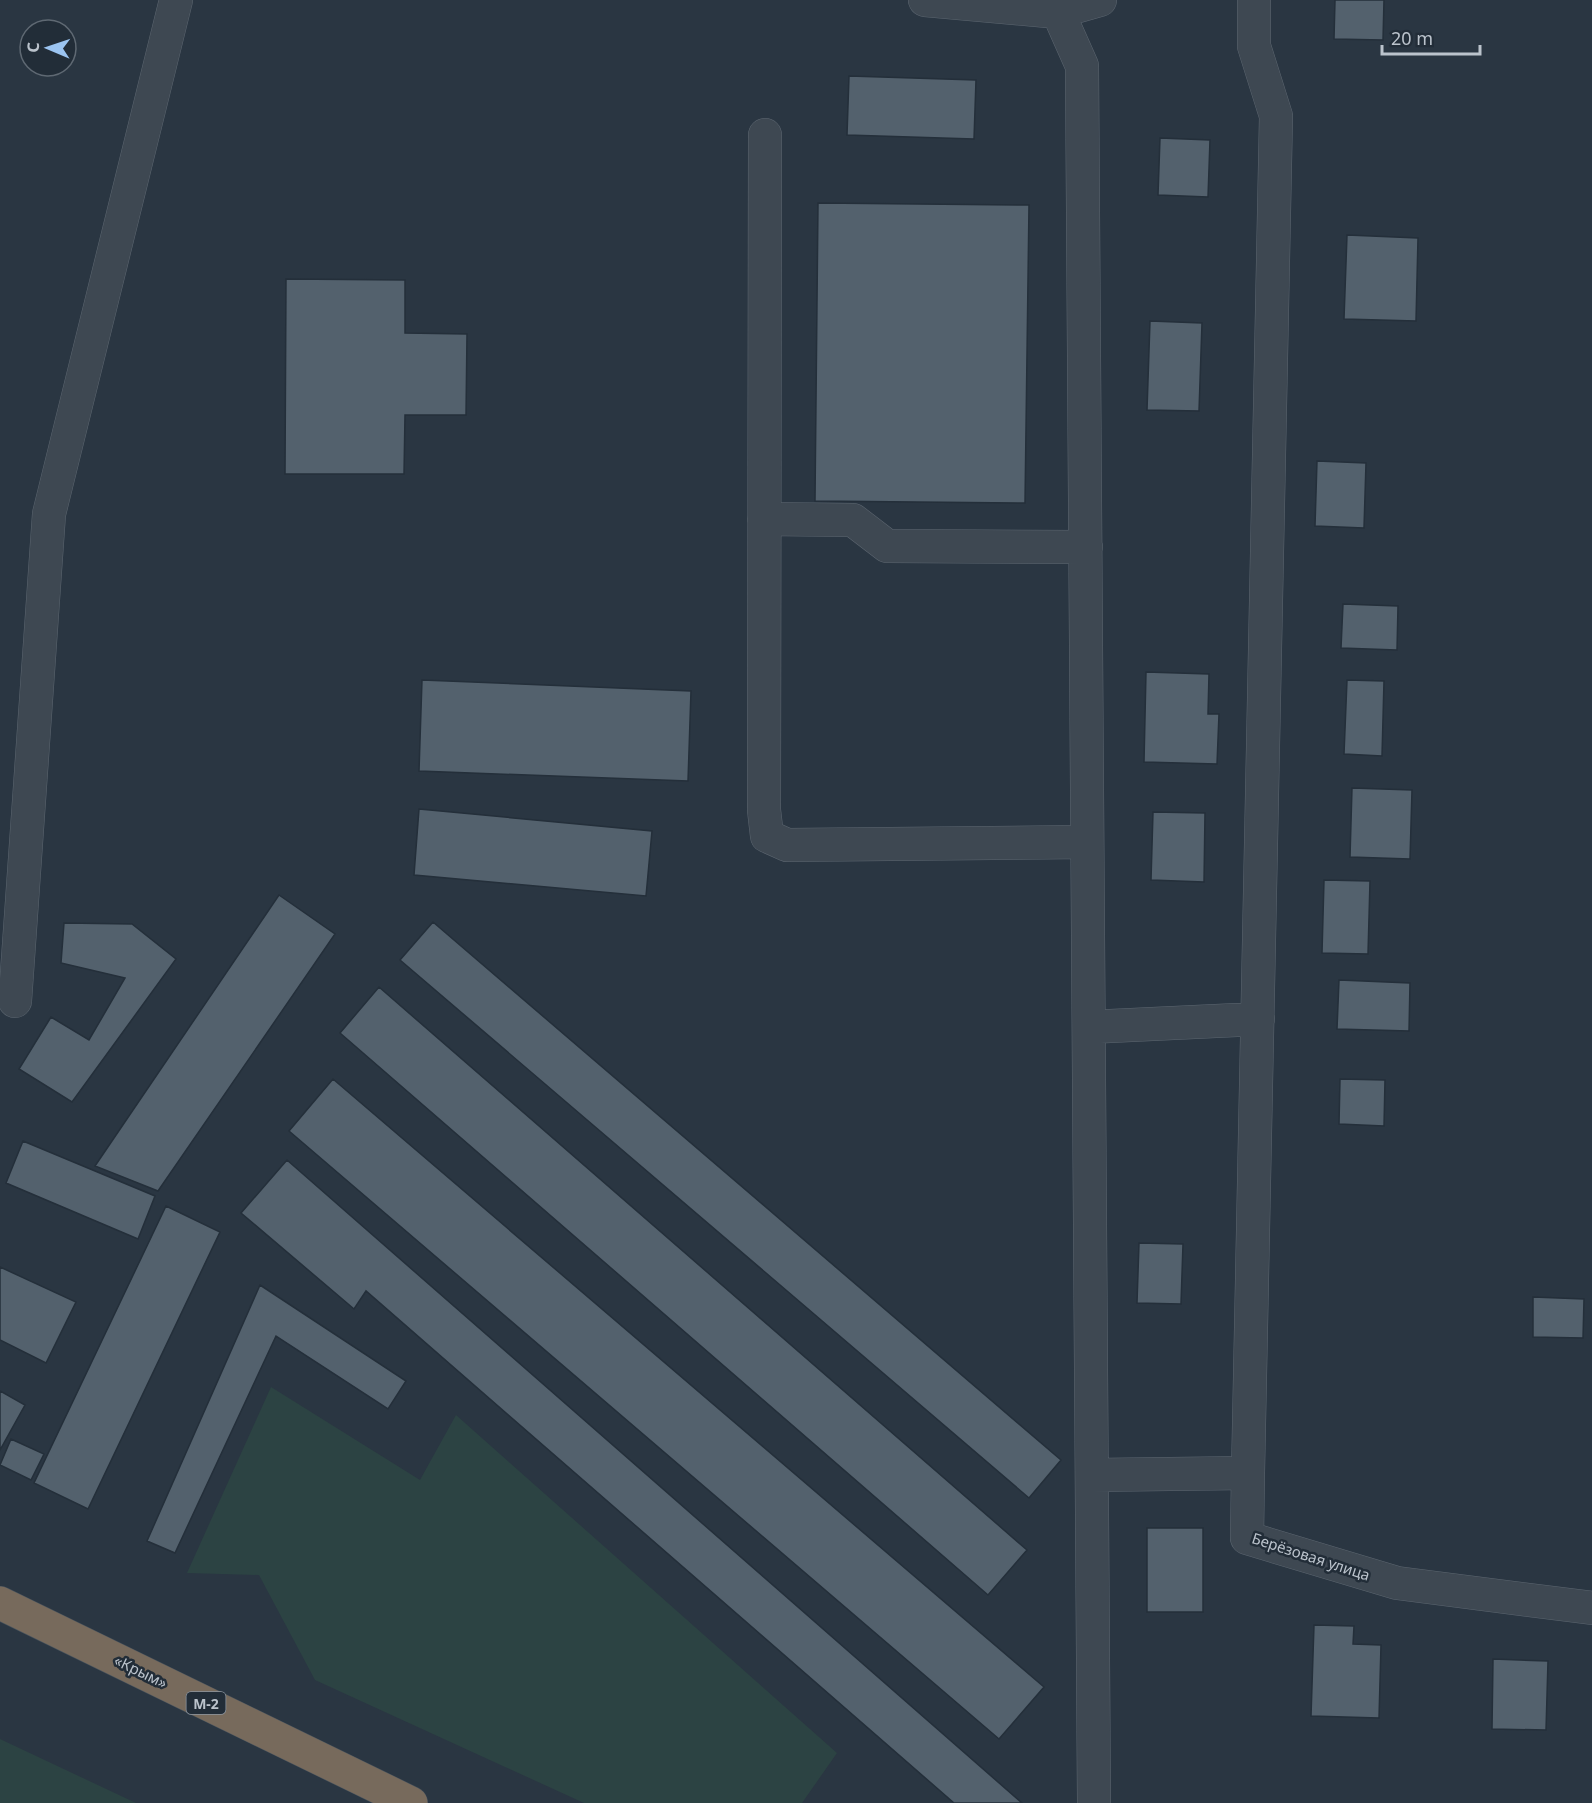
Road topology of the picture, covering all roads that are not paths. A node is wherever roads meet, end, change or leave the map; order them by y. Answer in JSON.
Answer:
{"nodes":[{"id":1,"x":176,"y":0,"type":"edge"},
{"id":2,"x":924,"y":0,"type":"edge"},
{"id":3,"x":1100,"y":0,"type":"edge"},
{"id":4,"x":1254,"y":0,"type":"edge"},
{"id":5,"x":1058,"y":12,"type":"junction"},
{"id":6,"x":765,"y":135,"type":"dead end"},
{"id":7,"x":764,"y":519,"type":"junction"},
{"id":8,"x":1086,"y":546,"type":"junction"},
{"id":9,"x":1087,"y":842,"type":"junction"},
{"id":10,"x":15,"y":1001,"type":"dead end"},
{"id":11,"x":1258,"y":1019,"type":"junction"},
{"id":12,"x":1089,"y":1027,"type":"junction"},
{"id":13,"x":1248,"y":1473,"type":"junction"},
{"id":14,"x":1092,"y":1475,"type":"junction"},
{"id":15,"x":0,"y":1603,"type":"edge"},
{"id":16,"x":1592,"y":1608,"type":"edge"},
{"id":17,"x":411,"y":1803,"type":"edge"},
{"id":18,"x":1094,"y":1803,"type":"edge"}],
"edges":[{"from":1,"to":10,"type":"street"},
{"from":2,"to":5,"type":"street"},
{"from":3,"to":5,"type":"street"},
{"from":4,"to":11,"type":"street"},
{"from":5,"to":8,"type":"street"},
{"from":6,"to":7,"type":"street"},
{"from":7,"to":8,"type":"street"},
{"from":7,"to":9,"type":"street"},
{"from":8,"to":9,"type":"street"},
{"from":9,"to":12,"type":"street"},
{"from":11,"to":12,"type":"street"},
{"from":11,"to":13,"type":"street"},
{"from":12,"to":14,"type":"street"},
{"from":13,"to":14,"type":"street"},
{"from":13,"to":16,"type":"street","name":"Берёзовая улица"},
{"from":14,"to":18,"type":"street"},
{"from":15,"to":17,"type":"highway","name":"«Крым»","number":"М-2"}]}
